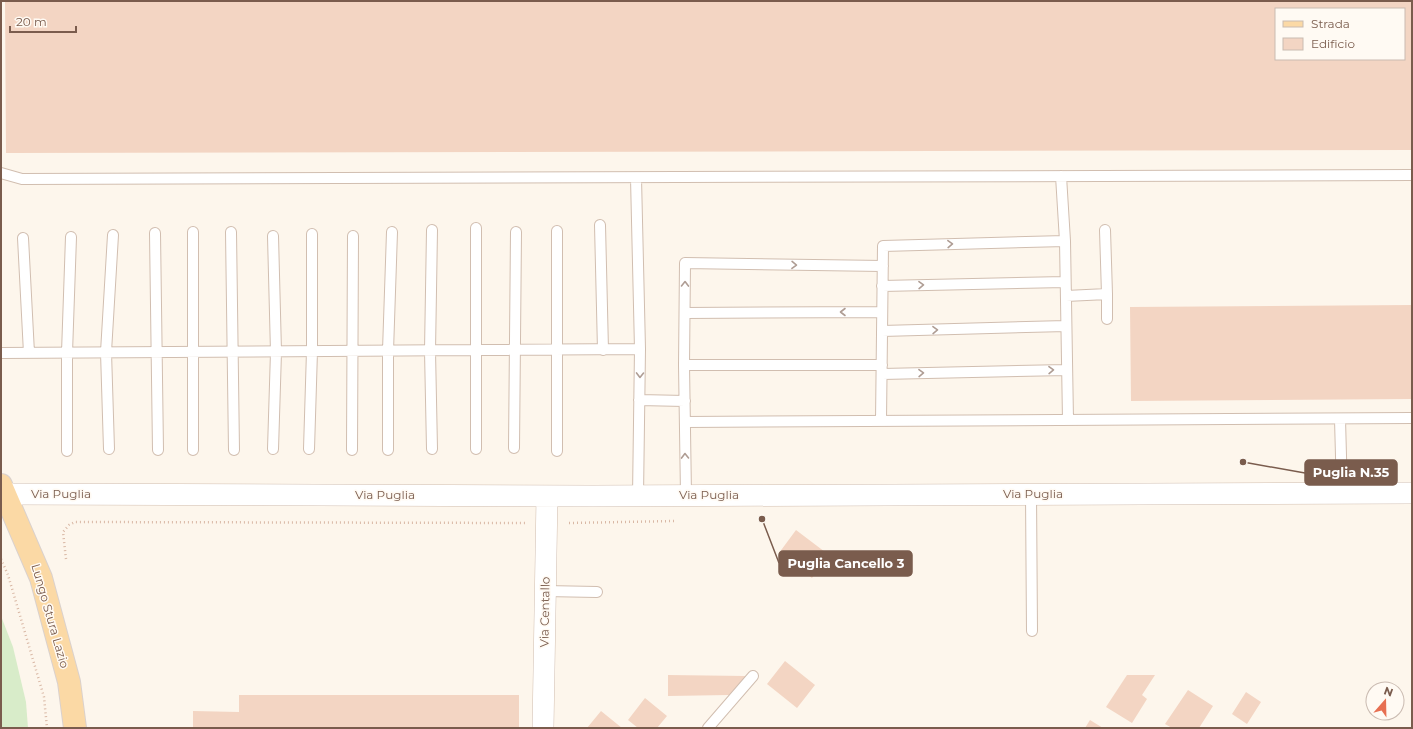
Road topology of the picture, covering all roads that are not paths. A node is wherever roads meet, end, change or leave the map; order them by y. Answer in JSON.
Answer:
{"nodes":[{"id":1,"x":1,"y":173,"type":"edge"},
{"id":2,"x":1412,"y":175,"type":"edge"},
{"id":3,"x":1061,"y":176,"type":"junction"},
{"id":4,"x":636,"y":178,"type":"junction"},
{"id":5,"x":600,"y":225,"type":"dead end"},
{"id":6,"x":476,"y":228,"type":"dead end"},
{"id":7,"x":432,"y":230,"type":"dead end"},
{"id":8,"x":1105,"y":230,"type":"dead end"},
{"id":9,"x":156,"y":232,"type":"dead end"},
{"id":10,"x":193,"y":232,"type":"dead end"},
{"id":11,"x":231,"y":232,"type":"dead end"},
{"id":12,"x":392,"y":232,"type":"dead end"},
{"id":13,"x":516,"y":232,"type":"dead end"},
{"id":14,"x":557,"y":232,"type":"dead end"},
{"id":15,"x":312,"y":234,"type":"dead end"},
{"id":16,"x":113,"y":235,"type":"dead end"},
{"id":17,"x":273,"y":236,"type":"dead end"},
{"id":18,"x":353,"y":236,"type":"dead end"},
{"id":19,"x":71,"y":237,"type":"dead end"},
{"id":20,"x":23,"y":238,"type":"dead end"},
{"id":21,"x":1065,"y":241,"type":"junction"},
{"id":22,"x":883,"y":266,"type":"junction"},
{"id":23,"x":1065,"y":282,"type":"junction"},
{"id":24,"x":882,"y":286,"type":"junction"},
{"id":25,"x":1107,"y":294,"type":"junction"},
{"id":26,"x":1066,"y":296,"type":"junction"},
{"id":27,"x":882,"y":312,"type":"junction"},
{"id":28,"x":685,"y":313,"type":"junction"},
{"id":29,"x":1107,"y":318,"type":"dead end"},
{"id":30,"x":1066,"y":326,"type":"junction"},
{"id":31,"x":882,"y":331,"type":"junction"},
{"id":32,"x":515,"y":350,"type":"junction"},
{"id":33,"x":557,"y":350,"type":"junction"},
{"id":34,"x":603,"y":350,"type":"junction"},
{"id":35,"x":640,"y":350,"type":"junction"},
{"id":36,"x":312,"y":351,"type":"junction"},
{"id":37,"x":352,"y":351,"type":"junction"},
{"id":38,"x":388,"y":351,"type":"junction"},
{"id":39,"x":430,"y":351,"type":"junction"},
{"id":40,"x":475,"y":351,"type":"junction"},
{"id":41,"x":106,"y":352,"type":"junction"},
{"id":42,"x":156,"y":352,"type":"junction"},
{"id":43,"x":194,"y":352,"type":"junction"},
{"id":44,"x":232,"y":352,"type":"junction"},
{"id":45,"x":276,"y":352,"type":"junction"},
{"id":46,"x":1,"y":353,"type":"edge"},
{"id":47,"x":29,"y":353,"type":"junction"},
{"id":48,"x":67,"y":353,"type":"junction"},
{"id":49,"x":684,"y":365,"type":"junction"},
{"id":50,"x":882,"y":369,"type":"junction"},
{"id":51,"x":1067,"y":370,"type":"junction"},
{"id":52,"x":639,"y":400,"type":"junction"},
{"id":53,"x":685,"y":401,"type":"junction"},
{"id":54,"x":1412,"y":418,"type":"edge"},
{"id":55,"x":1340,"y":419,"type":"junction"},
{"id":56,"x":1068,"y":420,"type":"junction"},
{"id":57,"x":881,"y":421,"type":"junction"},
{"id":58,"x":685,"y":422,"type":"junction"},
{"id":59,"x":514,"y":448,"type":"dead end"},
{"id":60,"x":109,"y":449,"type":"dead end"},
{"id":61,"x":273,"y":449,"type":"dead end"},
{"id":62,"x":309,"y":449,"type":"dead end"},
{"id":63,"x":476,"y":449,"type":"dead end"},
{"id":64,"x":158,"y":450,"type":"dead end"},
{"id":65,"x":193,"y":450,"type":"dead end"},
{"id":66,"x":234,"y":450,"type":"dead end"},
{"id":67,"x":352,"y":450,"type":"dead end"},
{"id":68,"x":388,"y":450,"type":"dead end"},
{"id":69,"x":432,"y":450,"type":"dead end"},
{"id":70,"x":67,"y":451,"type":"dead end"},
{"id":71,"x":557,"y":451,"type":"dead end"},
{"id":72,"x":3,"y":490,"type":"edge"},
{"id":73,"x":1342,"y":493,"type":"junction"},
{"id":74,"x":1412,"y":493,"type":"edge"},
{"id":75,"x":1031,"y":494,"type":"junction"},
{"id":76,"x":686,"y":495,"type":"junction"},
{"id":77,"x":547,"y":496,"type":"junction"},
{"id":78,"x":638,"y":496,"type":"junction"},
{"id":79,"x":545,"y":591,"type":"junction"},
{"id":80,"x":597,"y":592,"type":"dead end"},
{"id":81,"x":1032,"y":631,"type":"dead end"},
{"id":82,"x":753,"y":676,"type":"dead end"},
{"id":83,"x":75,"y":728,"type":"edge"},
{"id":84,"x":543,"y":728,"type":"edge"},
{"id":85,"x":708,"y":728,"type":"edge"}],
"edges":[{"from":1,"to":4,"type":"lane"},
{"from":2,"to":3,"type":"lane"},
{"from":3,"to":4,"type":"lane"},
{"from":3,"to":21,"type":"lane"},
{"from":4,"to":35,"type":"lane"},
{"from":5,"to":34,"type":"lane"},
{"from":6,"to":40,"type":"lane"},
{"from":7,"to":39,"type":"lane"},
{"from":8,"to":25,"type":"lane"},
{"from":9,"to":42,"type":"lane"},
{"from":10,"to":43,"type":"lane"},
{"from":11,"to":44,"type":"lane"},
{"from":12,"to":38,"type":"lane"},
{"from":13,"to":32,"type":"lane"},
{"from":14,"to":33,"type":"lane"},
{"from":15,"to":36,"type":"lane"},
{"from":16,"to":41,"type":"lane"},
{"from":17,"to":45,"type":"lane"},
{"from":18,"to":37,"type":"lane"},
{"from":19,"to":48,"type":"lane"},
{"from":20,"to":47,"type":"lane"},
{"from":22,"to":21,"type":"lane","one_way":true},
{"from":21,"to":23,"type":"lane"},
{"from":22,"to":24,"type":"lane"},
{"from":28,"to":22,"type":"lane","one_way":true},
{"from":24,"to":23,"type":"lane","one_way":true},
{"from":23,"to":26,"type":"lane"},
{"from":24,"to":27,"type":"lane"},
{"from":25,"to":26,"type":"lane"},
{"from":25,"to":29,"type":"lane"},
{"from":26,"to":30,"type":"lane"},
{"from":27,"to":28,"type":"lane","one_way":true},
{"from":27,"to":31,"type":"lane"},
{"from":28,"to":49,"type":"lane"},
{"from":31,"to":30,"type":"lane","one_way":true},
{"from":30,"to":51,"type":"lane"},
{"from":31,"to":50,"type":"lane"},
{"from":32,"to":33,"type":"lane"},
{"from":32,"to":40,"type":"lane"},
{"from":32,"to":59,"type":"lane"},
{"from":33,"to":34,"type":"lane"},
{"from":33,"to":71,"type":"lane"},
{"from":34,"to":35,"type":"lane"},
{"from":35,"to":52,"type":"lane","one_way":true},
{"from":36,"to":37,"type":"lane"},
{"from":36,"to":45,"type":"lane"},
{"from":36,"to":62,"type":"lane"},
{"from":37,"to":38,"type":"lane"},
{"from":37,"to":67,"type":"lane"},
{"from":38,"to":39,"type":"lane"},
{"from":38,"to":68,"type":"lane"},
{"from":39,"to":40,"type":"lane"},
{"from":39,"to":69,"type":"lane"},
{"from":40,"to":63,"type":"lane"},
{"from":41,"to":42,"type":"lane"},
{"from":41,"to":48,"type":"lane"},
{"from":41,"to":60,"type":"lane"},
{"from":42,"to":43,"type":"lane"},
{"from":42,"to":64,"type":"lane"},
{"from":43,"to":44,"type":"lane"},
{"from":43,"to":65,"type":"lane"},
{"from":44,"to":45,"type":"lane"},
{"from":44,"to":66,"type":"lane"},
{"from":45,"to":61,"type":"lane"},
{"from":46,"to":47,"type":"lane"},
{"from":47,"to":48,"type":"lane"},
{"from":48,"to":70,"type":"lane"},
{"from":49,"to":50,"type":"lane"},
{"from":49,"to":53,"type":"lane"},
{"from":50,"to":51,"type":"lane","one_way":true},
{"from":50,"to":57,"type":"lane"},
{"from":51,"to":56,"type":"lane"},
{"from":52,"to":53,"type":"lane"},
{"from":52,"to":78,"type":"lane"},
{"from":53,"to":58,"type":"lane"},
{"from":54,"to":55,"type":"lane"},
{"from":55,"to":56,"type":"lane"},
{"from":55,"to":73,"type":"lane"},
{"from":56,"to":57,"type":"lane"},
{"from":57,"to":58,"type":"lane"},
{"from":76,"to":58,"type":"lane","one_way":true},
{"from":72,"to":77,"type":"street","name":"Via Puglia"},
{"from":72,"to":83,"type":"main road","name":"Lungo Stura Lazio"},
{"from":73,"to":74,"type":"street","name":"Via Puglia"},
{"from":73,"to":75,"type":"street","name":"Via Puglia"},
{"from":75,"to":76,"type":"street","name":"Via Puglia"},
{"from":75,"to":81,"type":"lane"},
{"from":76,"to":78,"type":"street","name":"Via Puglia"},
{"from":77,"to":78,"type":"street","name":"Via Puglia"},
{"from":77,"to":79,"type":"street","name":"Via Centallo"},
{"from":79,"to":80,"type":"lane"},
{"from":79,"to":84,"type":"street","name":"Via Centallo"},
{"from":82,"to":85,"type":"lane"}]}
